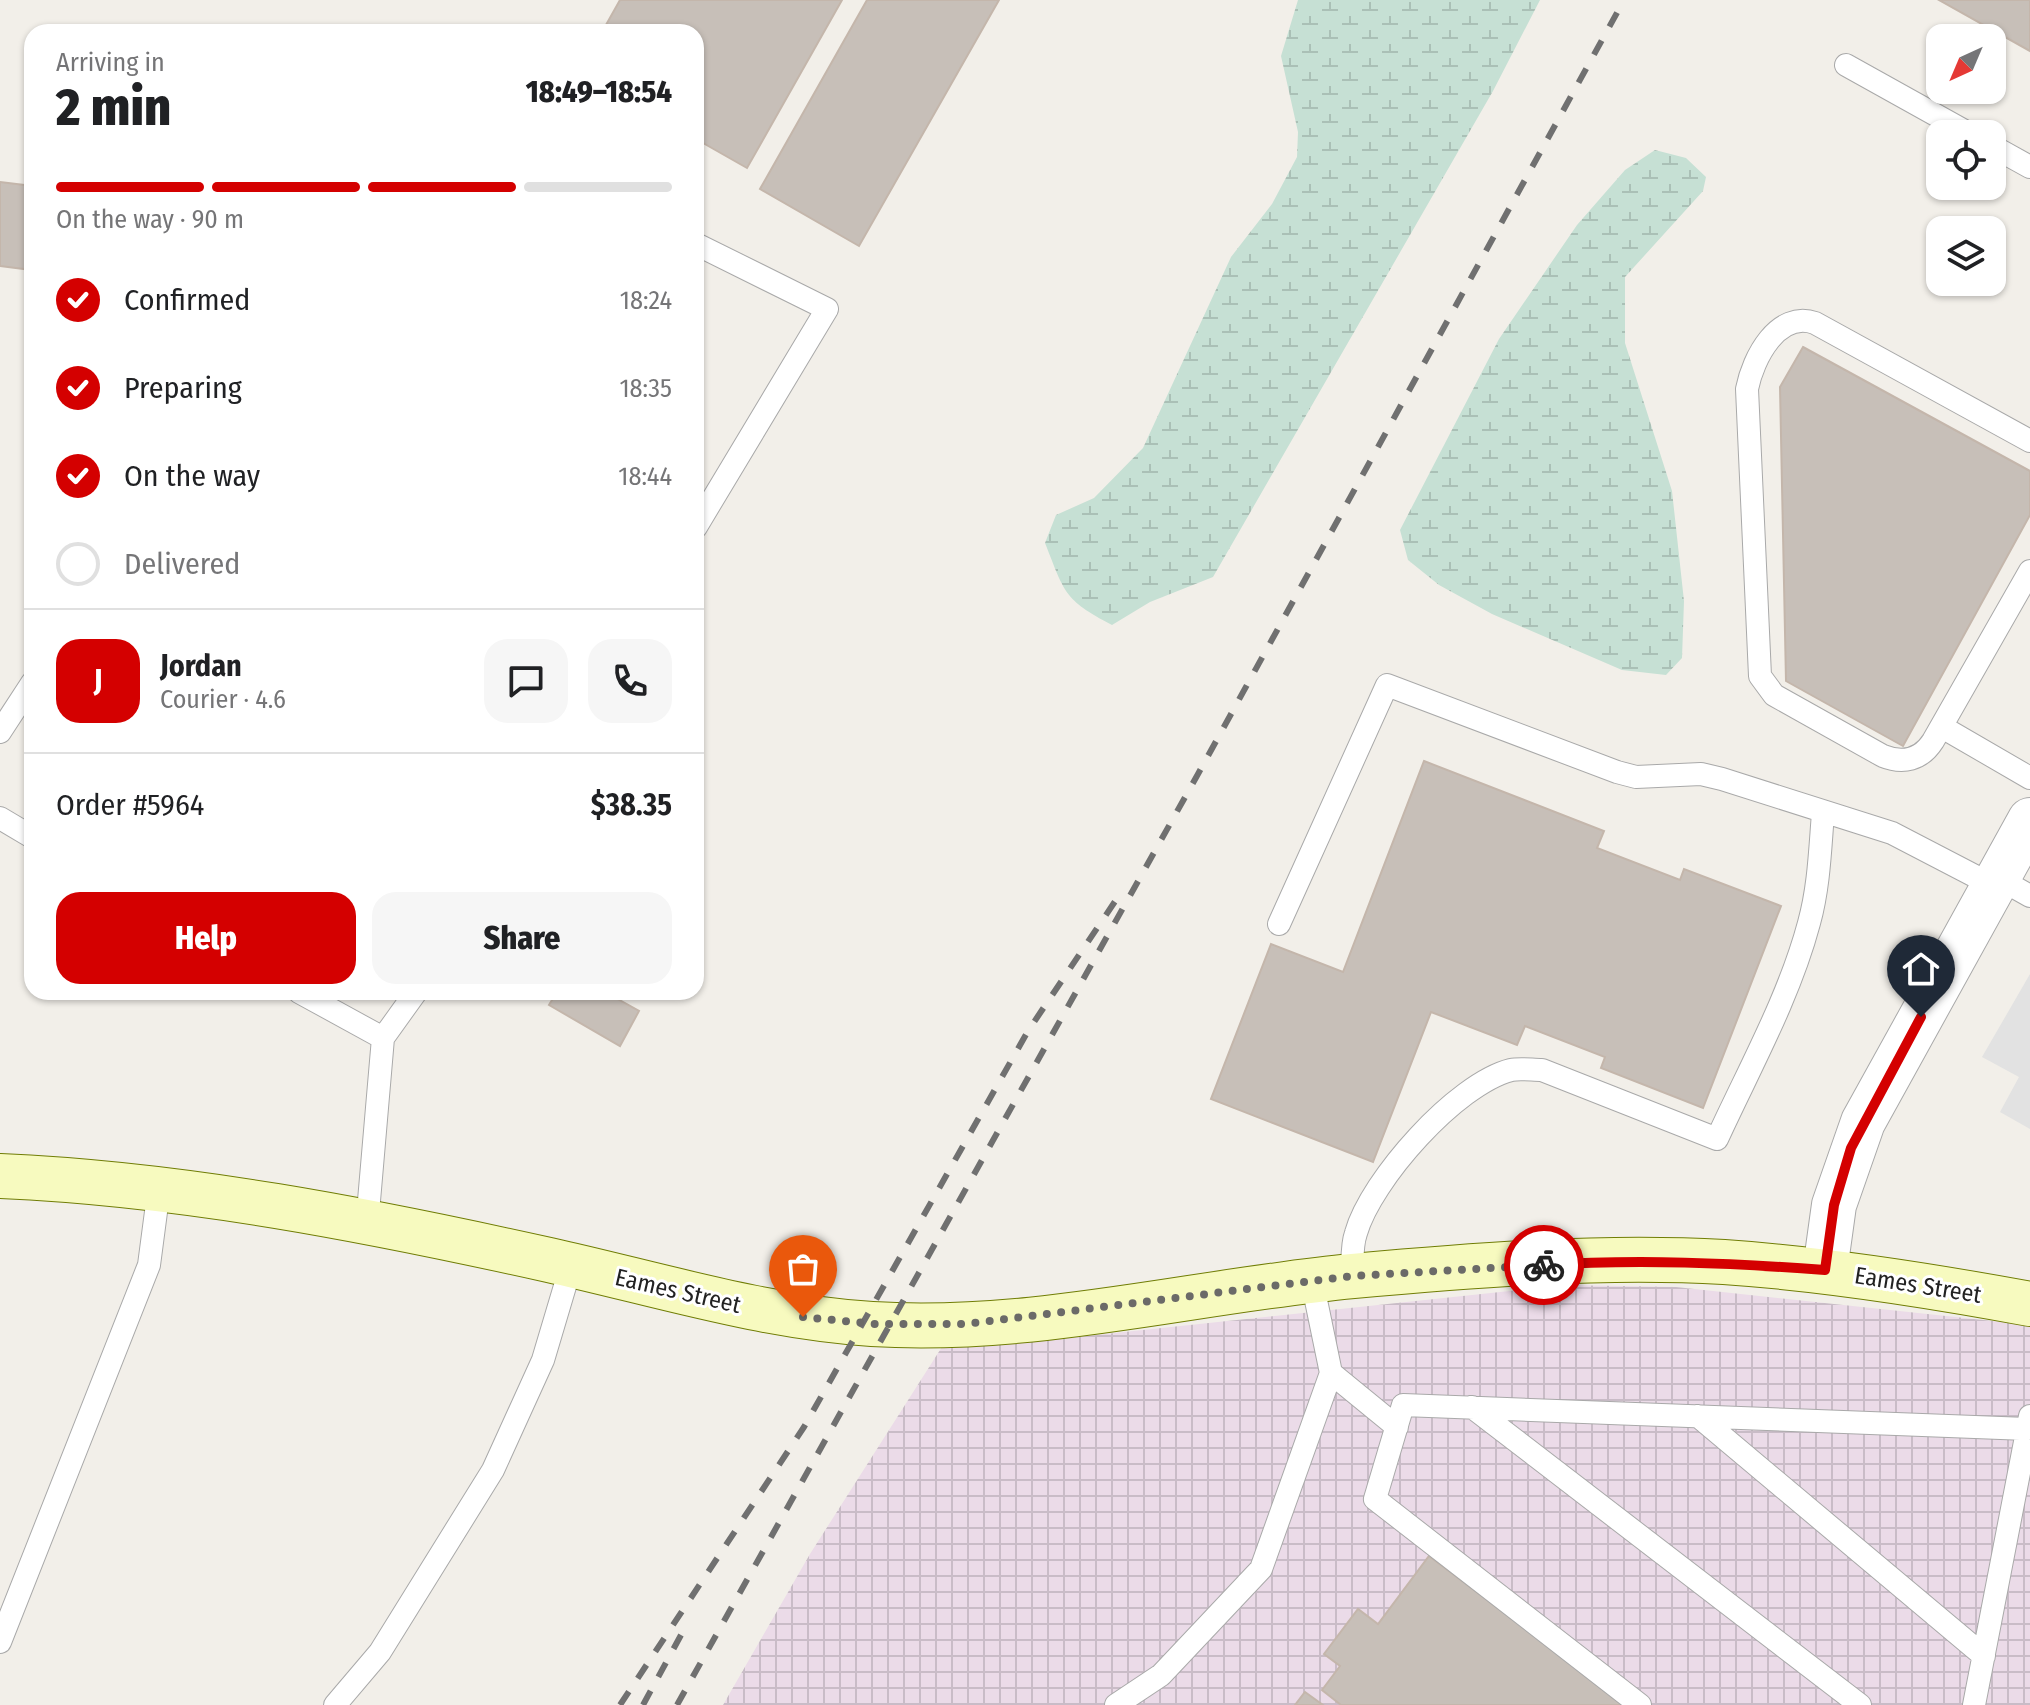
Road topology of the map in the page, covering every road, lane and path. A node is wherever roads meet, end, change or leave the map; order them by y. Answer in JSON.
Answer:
{"nodes":[{"id":1,"x":1846,"y":65,"type":"dead end"},
{"id":2,"x":1945,"y":120,"type":"edge"},
{"id":3,"x":2006,"y":154,"type":"edge"},
{"id":4,"x":2030,"y":167,"type":"edge"},
{"id":5,"x":704,"y":248,"type":"edge"},
{"id":6,"x":2030,"y":441,"type":"edge"},
{"id":7,"x":704,"y":514,"type":"edge"},
{"id":8,"x":2030,"y":571,"type":"edge"},
{"id":9,"x":24,"y":695,"type":"edge"},
{"id":10,"x":1942,"y":727,"type":"junction"},
{"id":11,"x":0,"y":732,"type":"edge"},
{"id":12,"x":2030,"y":778,"type":"edge"},
{"id":13,"x":1823,"y":813,"type":"junction"},
{"id":14,"x":0,"y":818,"type":"edge"},
{"id":15,"x":2030,"y":820,"type":"edge"},
{"id":16,"x":24,"y":832,"type":"edge"},
{"id":17,"x":2007,"y":887,"type":"edge"},
{"id":18,"x":1279,"y":924,"type":"dead end"},
{"id":19,"x":314,"y":1000,"type":"edge"},
{"id":20,"x":410,"y":1000,"type":"edge"},
{"id":21,"x":383,"y":1038,"type":"junction"},
{"id":22,"x":0,"y":1176,"type":"edge"},
{"id":23,"x":159,"y":1189,"type":"junction"},
{"id":24,"x":367,"y":1224,"type":"junction"},
{"id":25,"x":571,"y":1266,"type":"junction"},
{"id":26,"x":1825,"y":1270,"type":"junction"},
{"id":27,"x":1332,"y":1279,"type":"junction"},
{"id":28,"x":2030,"y":1304,"type":"edge"},
{"id":29,"x":1331,"y":1373,"type":"junction"},
{"id":30,"x":1472,"y":1407,"type":"junction"},
{"id":31,"x":1698,"y":1416,"type":"junction"},
{"id":32,"x":2029,"y":1422,"type":"edge"},
{"id":33,"x":1397,"y":1427,"type":"junction"},
{"id":34,"x":0,"y":1642,"type":"edge"},
{"id":35,"x":380,"y":1652,"type":"junction"},
{"id":36,"x":1984,"y":1656,"type":"junction"},
{"id":37,"x":335,"y":1705,"type":"edge"},
{"id":38,"x":349,"y":1705,"type":"edge"},
{"id":39,"x":1116,"y":1705,"type":"edge"},
{"id":40,"x":1640,"y":1705,"type":"edge"},
{"id":41,"x":1860,"y":1705,"type":"edge"},
{"id":42,"x":1974,"y":1705,"type":"edge"}],
"edges":[{"from":1,"to":2,"type":"lane"},
{"from":3,"to":4,"type":"lane"},
{"from":5,"to":7,"type":"lane"},
{"from":6,"to":10,"type":"lane"},
{"from":8,"to":10,"type":"lane"},
{"from":9,"to":11,"type":"lane"},
{"from":10,"to":12,"type":"lane"},
{"from":13,"to":17,"type":"lane"},
{"from":13,"to":18,"type":"lane"},
{"from":13,"to":27,"type":"lane"},
{"from":14,"to":16,"type":"lane"},
{"from":15,"to":17,"type":"street"},
{"from":17,"to":26,"type":"street"},
{"from":19,"to":21,"type":"lane"},
{"from":20,"to":21,"type":"lane"},
{"from":21,"to":24,"type":"lane"},
{"from":22,"to":23,"type":"main road","name":"Eames Street"},
{"from":23,"to":24,"type":"main road","name":"Eames Street"},
{"from":23,"to":34,"type":"lane"},
{"from":24,"to":25,"type":"main road","name":"Eames Street"},
{"from":25,"to":27,"type":"main road","name":"Eames Street"},
{"from":25,"to":35,"type":"lane"},
{"from":26,"to":27,"type":"main road","name":"Eames Street"},
{"from":26,"to":28,"type":"main road","name":"Eames Street"},
{"from":27,"to":29,"type":"lane"},
{"from":29,"to":33,"type":"lane"},
{"from":29,"to":39,"type":"lane"},
{"from":30,"to":31,"type":"lane"},
{"from":30,"to":33,"type":"lane"},
{"from":30,"to":41,"type":"lane"},
{"from":31,"to":32,"type":"lane"},
{"from":31,"to":36,"type":"lane"},
{"from":32,"to":36,"type":"lane"},
{"from":33,"to":40,"type":"lane"},
{"from":35,"to":37,"type":"lane"},
{"from":35,"to":38,"type":"lane"},
{"from":36,"to":42,"type":"lane"}]}
